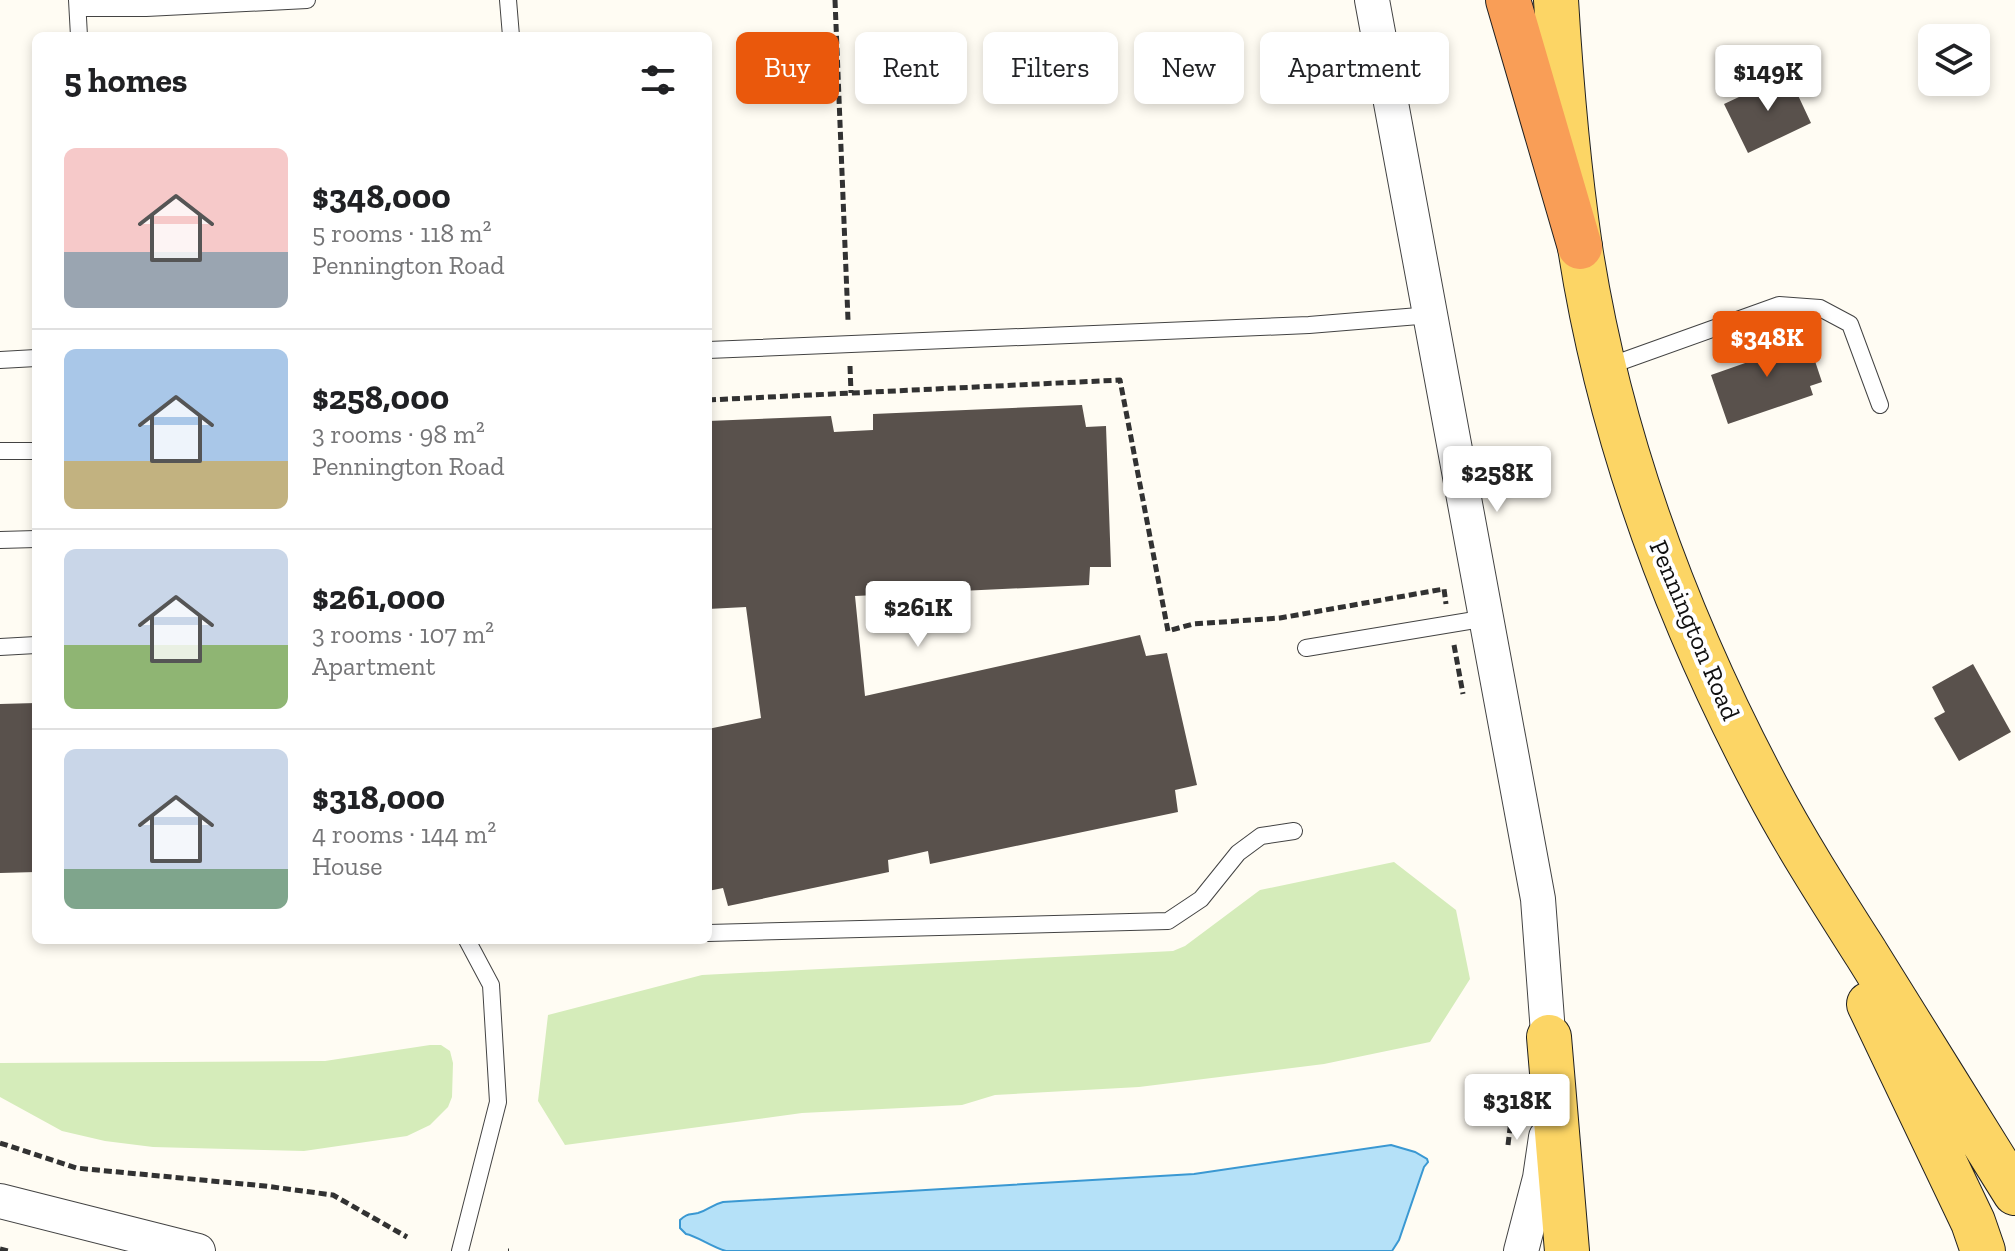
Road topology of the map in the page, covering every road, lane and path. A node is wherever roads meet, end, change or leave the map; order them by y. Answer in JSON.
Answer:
{"nodes":[{"id":1,"x":307,"y":0,"type":"edge"},
{"id":2,"x":508,"y":0,"type":"edge"},
{"id":3,"x":835,"y":0,"type":"edge"},
{"id":4,"x":1372,"y":0,"type":"edge"},
{"id":5,"x":1508,"y":0,"type":"edge"},
{"id":6,"x":1556,"y":0,"type":"edge"},
{"id":7,"x":78,"y":4,"type":"edge"},
{"id":8,"x":79,"y":32,"type":"edge"},
{"id":9,"x":511,"y":32,"type":"edge"},
{"id":10,"x":1580,"y":247,"type":"junction"},
{"id":11,"x":1431,"y":315,"type":"junction"},
{"id":12,"x":848,"y":325,"type":"dead end"},
{"id":13,"x":712,"y":350,"type":"edge"},
{"id":14,"x":32,"y":358,"type":"edge"},
{"id":15,"x":0,"y":360,"type":"edge"},
{"id":16,"x":849,"y":361,"type":"dead end"},
{"id":17,"x":1604,"y":367,"type":"junction"},
{"id":18,"x":851,"y":393,"type":"junction"},
{"id":19,"x":712,"y":400,"type":"edge"},
{"id":20,"x":1880,"y":405,"type":"dead end"},
{"id":21,"x":0,"y":451,"type":"edge"},
{"id":22,"x":32,"y":451,"type":"edge"},
{"id":23,"x":32,"y":539,"type":"edge"},
{"id":24,"x":0,"y":540,"type":"edge"},
{"id":25,"x":1487,"y":618,"type":"junction"},
{"id":26,"x":1450,"y":625,"type":"junction"},
{"id":27,"x":32,"y":645,"type":"edge"},
{"id":28,"x":0,"y":647,"type":"edge"},
{"id":29,"x":1306,"y":648,"type":"dead end"},
{"id":30,"x":1465,"y":702,"type":"dead end"},
{"id":31,"x":1767,"y":789,"type":"junction"},
{"id":32,"x":1294,"y":831,"type":"dead end"},
{"id":33,"x":712,"y":933,"type":"edge"},
{"id":34,"x":469,"y":944,"type":"edge"},
{"id":35,"x":1549,"y":1037,"type":"junction"},
{"id":36,"x":1514,"y":1093,"type":"dead end"},
{"id":37,"x":0,"y":1143,"type":"edge"},
{"id":38,"x":1508,"y":1149,"type":"dead end"},
{"id":39,"x":2015,"y":1193,"type":"edge"},
{"id":40,"x":0,"y":1201,"type":"edge"},
{"id":41,"x":407,"y":1237,"type":"dead end"},
{"id":42,"x":0,"y":1249,"type":"edge"},
{"id":43,"x":8,"y":1251,"type":"edge"},
{"id":44,"x":198,"y":1251,"type":"edge"},
{"id":45,"x":460,"y":1251,"type":"edge"},
{"id":46,"x":1521,"y":1251,"type":"edge"},
{"id":47,"x":1567,"y":1251,"type":"edge"},
{"id":48,"x":1983,"y":1251,"type":"edge"}],
"edges":[{"from":1,"to":7,"type":"lane"},
{"from":2,"to":9,"type":"lane"},
{"from":3,"to":12,"type":"path"},
{"from":4,"to":11,"type":"street"},
{"from":5,"to":10,"type":"highway"},
{"from":6,"to":10,"type":"main road","name":"Pennington Road"},
{"from":7,"to":8,"type":"lane"},
{"from":10,"to":17,"type":"main road","name":"Pennington Road"},
{"from":11,"to":13,"type":"lane"},
{"from":11,"to":25,"type":"street"},
{"from":14,"to":15,"type":"lane"},
{"from":16,"to":18,"type":"path"},
{"from":17,"to":20,"type":"lane"},
{"from":17,"to":31,"type":"main road","name":"Pennington Road"},
{"from":18,"to":19,"type":"path"},
{"from":18,"to":26,"type":"path"},
{"from":21,"to":22,"type":"lane"},
{"from":23,"to":24,"type":"lane"},
{"from":25,"to":26,"type":"lane"},
{"from":25,"to":35,"type":"street"},
{"from":26,"to":29,"type":"lane"},
{"from":26,"to":30,"type":"path"},
{"from":27,"to":28,"type":"lane"},
{"from":31,"to":39,"type":"main road","name":"Pennington Road"},
{"from":31,"to":48,"type":"main road"},
{"from":32,"to":33,"type":"lane"},
{"from":34,"to":45,"type":"lane"},
{"from":35,"to":46,"type":"street"},
{"from":35,"to":47,"type":"main road"},
{"from":36,"to":38,"type":"path"},
{"from":37,"to":41,"type":"path"},
{"from":40,"to":44,"type":"street"},
{"from":42,"to":43,"type":"path"}]}
